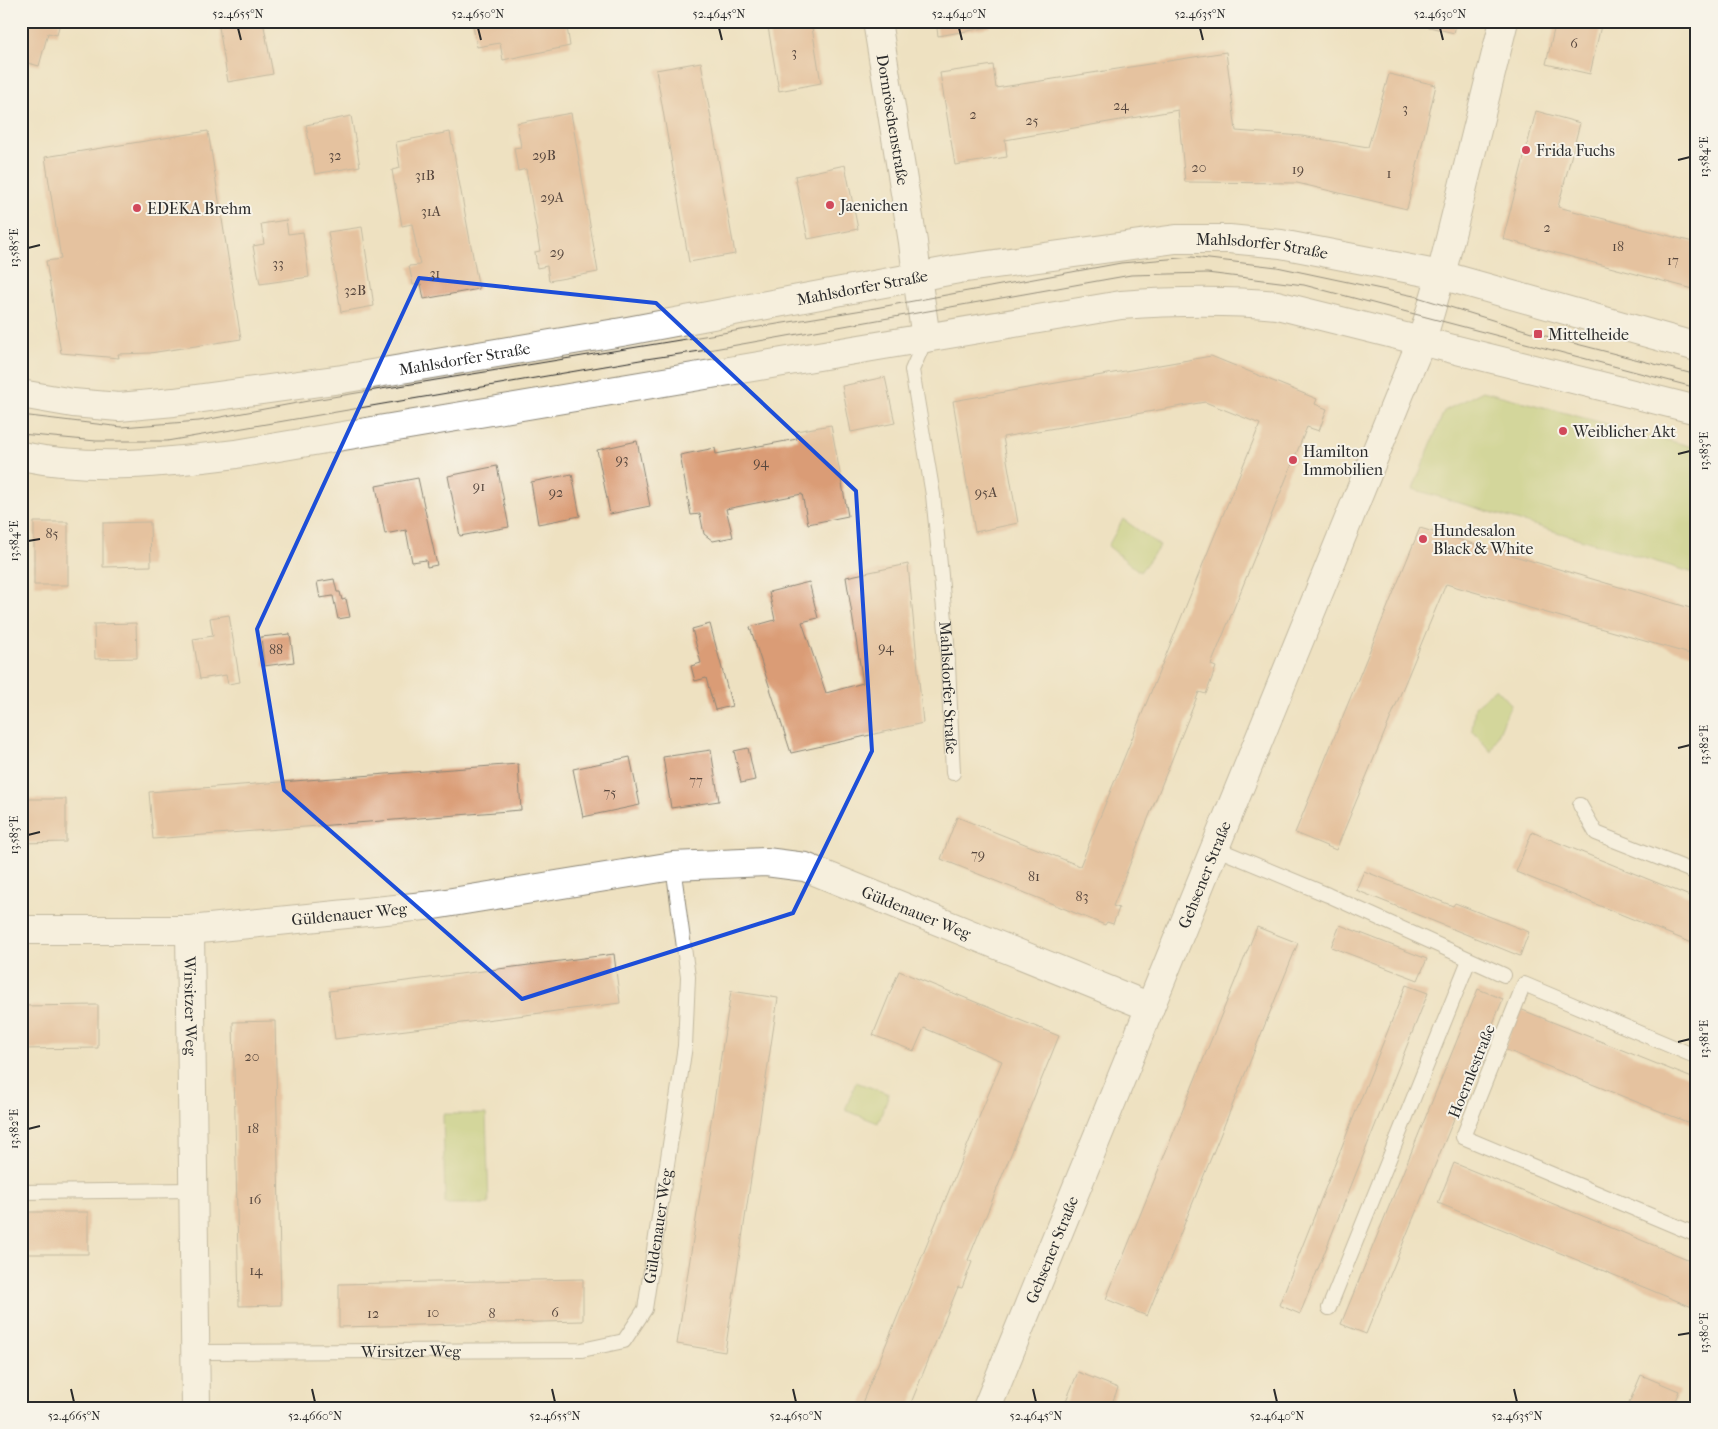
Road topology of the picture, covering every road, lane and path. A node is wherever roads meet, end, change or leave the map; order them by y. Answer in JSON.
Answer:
{"nodes":[{"id":1,"x":877,"y":21,"type":"edge"},
{"id":2,"x":1504,"y":21,"type":"edge"},
{"id":3,"x":1441,"y":276,"type":"junction"},
{"id":4,"x":917,"y":277,"type":"junction"},
{"id":5,"x":926,"y":338,"type":"junction"},
{"id":6,"x":1422,"y":340,"type":"junction"},
{"id":7,"x":1697,"y":347,"type":"edge"},
{"id":8,"x":21,"y":394,"type":"edge"},
{"id":9,"x":1697,"y":410,"type":"edge"},
{"id":10,"x":21,"y":456,"type":"edge"},
{"id":11,"x":953,"y":773,"type":"dead end"},
{"id":12,"x":1580,"y":805,"type":"dead end"},
{"id":13,"x":1215,"y":848,"type":"junction"},
{"id":14,"x":673,"y":866,"type":"junction"},
{"id":15,"x":1697,"y":873,"type":"edge"},
{"id":16,"x":21,"y":930,"type":"edge"},
{"id":17,"x":190,"y":930,"type":"junction"},
{"id":18,"x":1469,"y":960,"type":"junction"},
{"id":19,"x":1504,"y":976,"type":"dead end"},
{"id":20,"x":1150,"y":1007,"type":"junction"},
{"id":21,"x":1697,"y":1057,"type":"edge"},
{"id":22,"x":194,"y":1190,"type":"junction"},
{"id":23,"x":21,"y":1192,"type":"edge"},
{"id":24,"x":1697,"y":1235,"type":"edge"},
{"id":25,"x":1329,"y":1308,"type":"dead end"},
{"id":26,"x":624,"y":1341,"type":"joint"},
{"id":27,"x":196,"y":1352,"type":"junction"},
{"id":28,"x":196,"y":1408,"type":"edge"},
{"id":29,"x":987,"y":1408,"type":"edge"}],
"edges":[{"from":1,"to":4,"type":"main road","name":"Dornröschenstraße"},
{"from":2,"to":3,"type":"main road"},
{"from":3,"to":4,"type":"main road","name":"Mahlsdorfer Straße"},
{"from":3,"to":6,"type":"main road","name":"Gehsener Straße"},
{"from":3,"to":7,"type":"main road","name":"Mahlsdorfer Straße"},
{"from":4,"to":5,"type":"main road","name":"Dornröschenstraße"},
{"from":4,"to":8,"type":"main road","name":"Mahlsdorfer Straße"},
{"from":5,"to":6,"type":"main road"},
{"from":5,"to":10,"type":"main road"},
{"from":5,"to":11,"type":"lane","name":"Mahlsdorfer Straße"},
{"from":6,"to":9,"type":"main road"},
{"from":6,"to":13,"type":"main road","name":"Gehsener Straße"},
{"from":12,"to":15,"type":"lane"},
{"from":13,"to":18,"type":"lane"},
{"from":13,"to":20,"type":"main road","name":"Gehsener Straße"},
{"from":14,"to":17,"type":"main road","name":"Güldenauer Weg"},
{"from":14,"to":20,"type":"main road","name":"Güldenauer Weg"},
{"from":14,"to":26,"type":"lane","name":"Güldenauer Weg"},
{"from":16,"to":17,"type":"main road","name":"Güldenauer Weg"},
{"from":17,"to":22,"type":"main road","name":"Wirsitzer Weg"},
{"from":18,"to":19,"type":"lane"},
{"from":18,"to":25,"type":"lane"},
{"from":20,"to":29,"type":"main road","name":"Gehsener Straße"},
{"from":21,"to":24,"type":"lane","name":"Hoernlestraße"},
{"from":22,"to":23,"type":"lane"},
{"from":22,"to":27,"type":"main road","name":"Wirsitzer Weg"},
{"from":26,"to":27,"type":"lane","name":"Wirsitzer Weg"},
{"from":27,"to":28,"type":"main road","name":"Wirsitzer Weg"}]}
